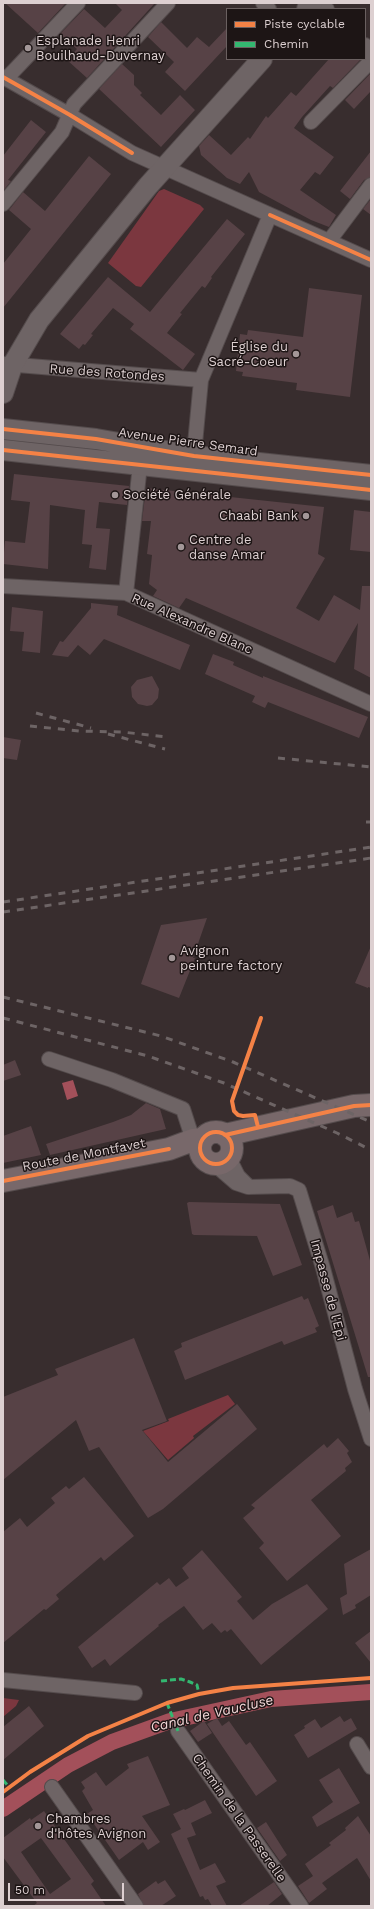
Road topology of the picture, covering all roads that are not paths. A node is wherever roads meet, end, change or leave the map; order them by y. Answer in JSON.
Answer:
{"nodes":[{"id":1,"x":78,"y":3,"type":"edge"},
{"id":2,"x":168,"y":3,"type":"edge"},
{"id":3,"x":261,"y":60,"type":"edge"},
{"id":4,"x":371,"y":61,"type":"edge"},
{"id":5,"x":4,"y":78,"type":"edge"},
{"id":6,"x":70,"y":115,"type":"junction"},
{"id":7,"x":310,"y":122,"type":"dead end"},
{"id":8,"x":164,"y":168,"type":"junction"},
{"id":9,"x":371,"y":185,"type":"edge"},
{"id":10,"x":3,"y":204,"type":"edge"},
{"id":11,"x":270,"y":215,"type":"junction"},
{"id":12,"x":329,"y":241,"type":"junction"},
{"id":13,"x":371,"y":260,"type":"edge"},
{"id":14,"x":7,"y":365,"type":"edge"},
{"id":15,"x":201,"y":380,"type":"junction"},
{"id":16,"x":3,"y":393,"type":"edge"},
{"id":17,"x":3,"y":429,"type":"edge"},
{"id":18,"x":3,"y":450,"type":"edge"},
{"id":19,"x":193,"y":463,"type":"junction"},
{"id":20,"x":140,"y":466,"type":"junction"},
{"id":21,"x":371,"y":475,"type":"edge"},
{"id":22,"x":371,"y":490,"type":"edge"},
{"id":23,"x":3,"y":586,"type":"edge"},
{"id":24,"x":126,"y":593,"type":"junction"},
{"id":25,"x":371,"y":704,"type":"edge"},
{"id":26,"x":49,"y":1059,"type":"dead end"},
{"id":27,"x":365,"y":1103,"type":"edge"},
{"id":28,"x":214,"y":1148,"type":"junction"},
{"id":29,"x":3,"y":1181,"type":"edge"},
{"id":30,"x":371,"y":1439,"type":"edge"},
{"id":31,"x":3,"y":1680,"type":"edge"},
{"id":32,"x":135,"y":1693,"type":"dead end"},
{"id":33,"x":178,"y":1731,"type":"dead end"},
{"id":34,"x":357,"y":1744,"type":"dead end"},
{"id":35,"x":371,"y":1767,"type":"edge"},
{"id":36,"x":52,"y":1787,"type":"dead end"},
{"id":37,"x":136,"y":1906,"type":"edge"},
{"id":38,"x":301,"y":1906,"type":"edge"}],
"edges":[{"from":1,"to":5,"type":"street"},
{"from":2,"to":6,"type":"street"},
{"from":3,"to":8,"type":"main road"},
{"from":4,"to":7,"type":"street"},
{"from":5,"to":6,"type":"street"},
{"from":6,"to":8,"type":"street"},
{"from":6,"to":10,"type":"street"},
{"from":8,"to":11,"type":"street"},
{"from":8,"to":14,"type":"main road"},
{"from":9,"to":12,"type":"street"},
{"from":11,"to":12,"type":"street"},
{"from":11,"to":15,"type":"street"},
{"from":12,"to":13,"type":"street"},
{"from":14,"to":15,"type":"street","name":"Rue des Rotondes"},
{"from":14,"to":16,"type":"main road"},
{"from":15,"to":19,"type":"street"},
{"from":17,"to":19,"type":"main road","name":"Avenue Pierre Semard"},
{"from":18,"to":20,"type":"main road","name":"Avenue Pierre Semard"},
{"from":19,"to":20,"type":"main road","name":"Avenue Pierre Semard"},
{"from":19,"to":21,"type":"main road","name":"Avenue Pierre Semard"},
{"from":19,"to":22,"type":"main road","name":"Avenue Pierre Semard"},
{"from":20,"to":24,"type":"street"},
{"from":23,"to":24,"type":"street","name":"Rue Alexandre Blanc"},
{"from":24,"to":25,"type":"street","name":"Rue Alexandre Blanc"},
{"from":26,"to":28,"type":"street"},
{"from":27,"to":28,"type":"main road"},
{"from":28,"to":29,"type":"main road","name":"Route de Montfavet"},
{"from":28,"to":30,"type":"street","name":"Impasse de l'Epi"},
{"from":31,"to":32,"type":"street"},
{"from":33,"to":38,"type":"street","name":"Chemin de la Passerelle"},
{"from":34,"to":35,"type":"street"},
{"from":36,"to":37,"type":"street"}]}
